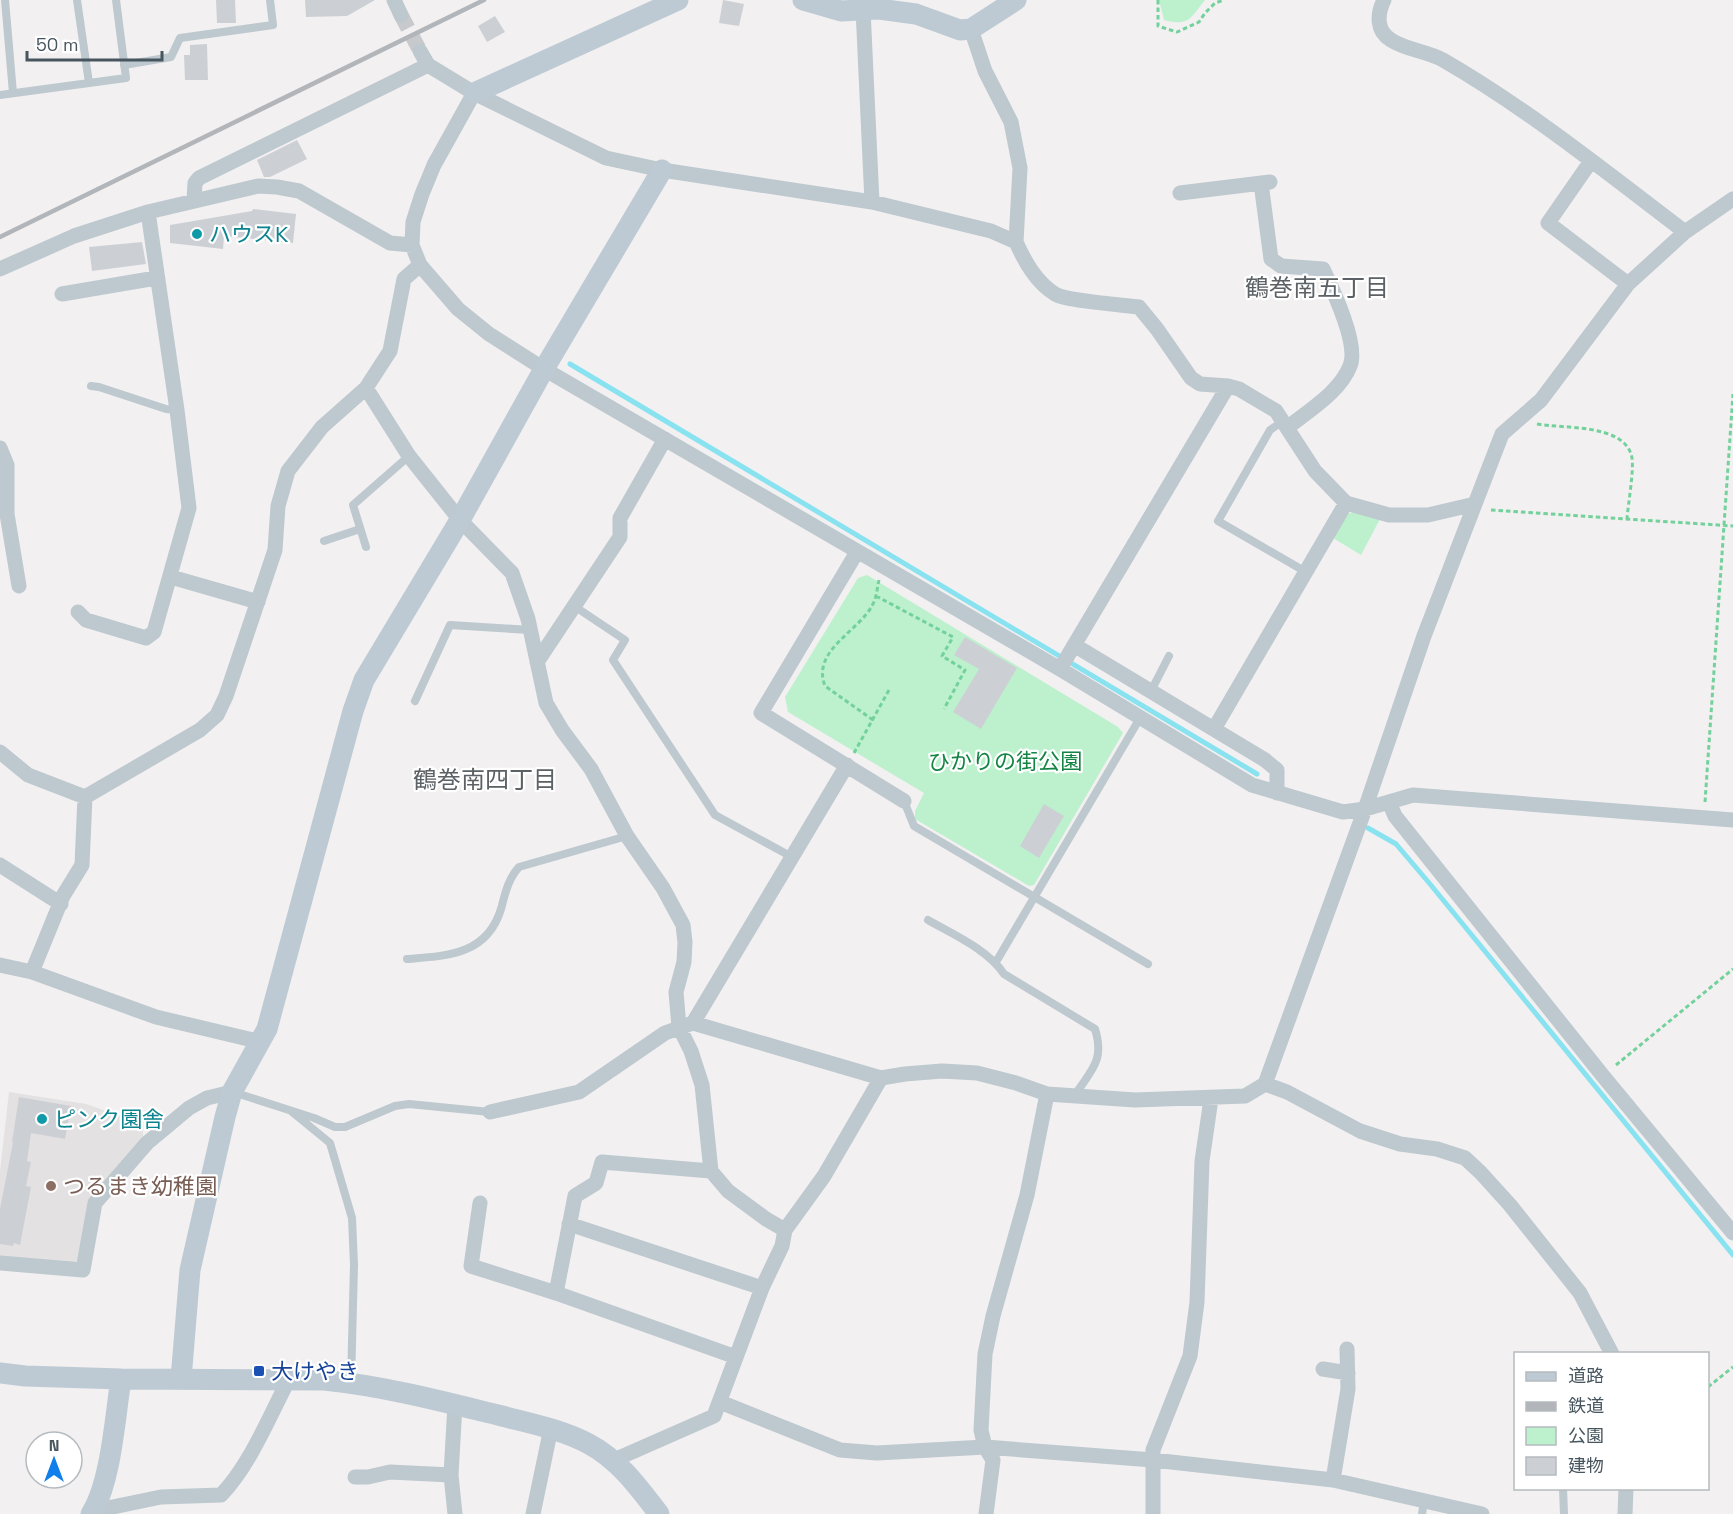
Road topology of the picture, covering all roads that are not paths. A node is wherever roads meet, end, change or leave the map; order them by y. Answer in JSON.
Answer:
{"nodes":[{"id":1,"x":5,"y":0,"type":"edge"},
{"id":2,"x":77,"y":0,"type":"edge"},
{"id":3,"x":116,"y":0,"type":"edge"},
{"id":4,"x":270,"y":0,"type":"edge"},
{"id":5,"x":394,"y":0,"type":"edge"},
{"id":6,"x":678,"y":0,"type":"edge"},
{"id":7,"x":803,"y":0,"type":"edge"},
{"id":8,"x":1016,"y":0,"type":"edge"},
{"id":9,"x":1384,"y":0,"type":"edge"},
{"id":10,"x":863,"y":9,"type":"junction"},
{"id":11,"x":401,"y":15,"type":"tunnel mouth"},
{"id":12,"x":971,"y":29,"type":"junction"},
{"id":13,"x":420,"y":51,"type":"tunnel mouth"},
{"id":14,"x":124,"y":65,"type":"junction"},
{"id":15,"x":428,"y":65,"type":"junction"},
{"id":16,"x":89,"y":83,"type":"junction"},
{"id":17,"x":13,"y":93,"type":"junction"},
{"id":18,"x":474,"y":93,"type":"junction"},
{"id":19,"x":0,"y":95,"type":"edge"},
{"id":20,"x":1591,"y":160,"type":"junction"},
{"id":21,"x":662,"y":170,"type":"junction"},
{"id":22,"x":1180,"y":193,"type":"dead end"},
{"id":23,"x":1733,"y":199,"type":"edge"},
{"id":24,"x":194,"y":200,"type":"junction"},
{"id":25,"x":872,"y":202,"type":"junction"},
{"id":26,"x":148,"y":212,"type":"junction"},
{"id":27,"x":1685,"y":232,"type":"junction"},
{"id":28,"x":1016,"y":242,"type":"junction"},
{"id":29,"x":412,"y":244,"type":"junction"},
{"id":30,"x":420,"y":265,"type":"junction"},
{"id":31,"x":0,"y":269,"type":"edge"},
{"id":32,"x":156,"y":278,"type":"junction"},
{"id":33,"x":1628,"y":284,"type":"junction"},
{"id":34,"x":62,"y":294,"type":"dead end"},
{"id":35,"x":544,"y":369,"type":"junction"},
{"id":36,"x":91,"y":386,"type":"dead end"},
{"id":37,"x":1228,"y":386,"type":"junction"},
{"id":38,"x":366,"y":388,"type":"junction"},
{"id":39,"x":177,"y":410,"type":"junction"},
{"id":40,"x":1285,"y":424,"type":"junction"},
{"id":41,"x":665,"y":439,"type":"junction"},
{"id":42,"x":0,"y":448,"type":"edge"},
{"id":43,"x":408,"y":456,"type":"junction"},
{"id":44,"x":1346,"y":503,"type":"junction"},
{"id":45,"x":1475,"y":504,"type":"junction"},
{"id":46,"x":460,"y":520,"type":"junction"},
{"id":47,"x":360,"y":529,"type":"junction"},
{"id":48,"x":324,"y":541,"type":"dead end"},
{"id":49,"x":366,"y":547,"type":"dead end"},
{"id":50,"x":857,"y":552,"type":"junction"},
{"id":51,"x":1306,"y":572,"type":"junction"},
{"id":52,"x":171,"y":578,"type":"junction"},
{"id":53,"x":19,"y":586,"type":"dead end"},
{"id":54,"x":258,"y":602,"type":"junction"},
{"id":55,"x":574,"y":606,"type":"junction"},
{"id":56,"x":78,"y":612,"type":"dead end"},
{"id":57,"x":530,"y":630,"type":"junction"},
{"id":58,"x":1074,"y":645,"type":"junction"},
{"id":59,"x":1169,"y":656,"type":"dead end"},
{"id":60,"x":537,"y":662,"type":"junction"},
{"id":61,"x":1060,"y":669,"type":"junction"},
{"id":62,"x":1151,"y":691,"type":"junction"},
{"id":63,"x":415,"y":701,"type":"dead end"},
{"id":64,"x":1140,"y":717,"type":"junction"},
{"id":65,"x":1214,"y":729,"type":"junction"},
{"id":66,"x":0,"y":752,"type":"edge"},
{"id":67,"x":848,"y":765,"type":"junction"},
{"id":68,"x":1277,"y":793,"type":"junction"},
{"id":69,"x":84,"y":797,"type":"junction"},
{"id":70,"x":904,"y":801,"type":"joint"},
{"id":71,"x":1389,"y":802,"type":"junction"},
{"id":72,"x":1365,"y":809,"type":"junction"},
{"id":73,"x":1733,"y":820,"type":"edge"},
{"id":74,"x":627,"y":836,"type":"junction"},
{"id":75,"x":792,"y":857,"type":"junction"},
{"id":76,"x":0,"y":865,"type":"edge"},
{"id":77,"x":1035,"y":897,"type":"junction"},
{"id":78,"x":61,"y":904,"type":"junction"},
{"id":79,"x":928,"y":920,"type":"dead end"},
{"id":80,"x":407,"y":959,"type":"dead end"},
{"id":81,"x":996,"y":962,"type":"junction"},
{"id":82,"x":1148,"y":964,"type":"dead end"},
{"id":83,"x":0,"y":965,"type":"edge"},
{"id":84,"x":32,"y":972,"type":"junction"},
{"id":85,"x":686,"y":1025,"type":"junction"},
{"id":86,"x":261,"y":1042,"type":"junction"},
{"id":87,"x":881,"y":1078,"type":"junction"},
{"id":88,"x":1265,"y":1084,"type":"junction"},
{"id":89,"x":232,"y":1092,"type":"junction"},
{"id":90,"x":1047,"y":1094,"type":"junction"},
{"id":91,"x":1074,"y":1096,"type":"junction"},
{"id":92,"x":1211,"y":1099,"type":"junction"},
{"id":93,"x":291,"y":1111,"type":"junction"},
{"id":94,"x":490,"y":1112,"type":"joint"},
{"id":95,"x":711,"y":1171,"type":"junction"},
{"id":96,"x":480,"y":1203,"type":"dead end"},
{"id":97,"x":569,"y":1224,"type":"junction"},
{"id":98,"x":785,"y":1230,"type":"junction"},
{"id":99,"x":1733,"y":1233,"type":"edge"},
{"id":100,"x":0,"y":1263,"type":"edge"},
{"id":101,"x":762,"y":1288,"type":"junction"},
{"id":102,"x":556,"y":1293,"type":"junction"},
{"id":103,"x":1347,"y":1350,"type":"dead end"},
{"id":104,"x":1611,"y":1352,"type":"edge"},
{"id":105,"x":736,"y":1357,"type":"junction"},
{"id":106,"x":1323,"y":1369,"type":"dead end"},
{"id":107,"x":0,"y":1373,"type":"edge"},
{"id":108,"x":1348,"y":1373,"type":"junction"},
{"id":109,"x":181,"y":1378,"type":"junction"},
{"id":110,"x":121,"y":1379,"type":"junction"},
{"id":111,"x":289,"y":1379,"type":"junction"},
{"id":112,"x":351,"y":1383,"type":"junction"},
{"id":113,"x":720,"y":1402,"type":"junction"},
{"id":114,"x":455,"y":1404,"type":"junction"},
{"id":115,"x":551,"y":1428,"type":"junction"},
{"id":116,"x":985,"y":1447,"type":"junction"},
{"id":117,"x":614,"y":1460,"type":"junction"},
{"id":118,"x":1153,"y":1460,"type":"junction"},
{"id":119,"x":451,"y":1475,"type":"junction"},
{"id":120,"x":356,"y":1477,"type":"dead end"},
{"id":121,"x":1333,"y":1480,"type":"junction"},
{"id":122,"x":1563,"y":1490,"type":"edge"},
{"id":123,"x":1626,"y":1490,"type":"edge"},
{"id":124,"x":1423,"y":1507,"type":"edge"},
{"id":125,"x":92,"y":1513,"type":"edge"},
{"id":126,"x":454,"y":1514,"type":"edge"},
{"id":127,"x":533,"y":1514,"type":"edge"},
{"id":128,"x":659,"y":1514,"type":"edge"},
{"id":129,"x":986,"y":1514,"type":"edge"},
{"id":130,"x":1153,"y":1514,"type":"edge"},
{"id":131,"x":1482,"y":1514,"type":"edge"},
{"id":132,"x":1564,"y":1514,"type":"edge"},
{"id":133,"x":1625,"y":1514,"type":"edge"}],
"edges":[{"from":1,"to":17,"type":"lane"},
{"from":2,"to":16,"type":"lane"},
{"from":3,"to":14,"type":"lane"},
{"from":4,"to":14,"type":"lane"},
{"from":5,"to":11,"type":"street"},
{"from":6,"to":18,"type":"street"},
{"from":7,"to":10,"type":"street"},
{"from":8,"to":12,"type":"street"},
{"from":9,"to":20,"type":"street"},
{"from":10,"to":12,"type":"street"},
{"from":10,"to":25,"type":"street"},
{"from":12,"to":28,"type":"street"},
{"from":13,"to":15,"type":"street"},
{"from":14,"to":16,"type":"lane"},
{"from":15,"to":18,"type":"street"},
{"from":15,"to":24,"type":"street"},
{"from":16,"to":17,"type":"lane"},
{"from":17,"to":19,"type":"lane"},
{"from":18,"to":21,"type":"street"},
{"from":18,"to":29,"type":"street"},
{"from":20,"to":27,"type":"street"},
{"from":20,"to":33,"type":"street"},
{"from":21,"to":25,"type":"street"},
{"from":21,"to":35,"type":"street"},
{"from":22,"to":40,"type":"street"},
{"from":23,"to":27,"type":"street"},
{"from":24,"to":26,"type":"street"},
{"from":24,"to":29,"type":"street"},
{"from":25,"to":28,"type":"street"},
{"from":26,"to":31,"type":"street"},
{"from":26,"to":32,"type":"street"},
{"from":27,"to":33,"type":"street"},
{"from":28,"to":37,"type":"street"},
{"from":29,"to":30,"type":"street"},
{"from":30,"to":35,"type":"street"},
{"from":30,"to":38,"type":"street"},
{"from":32,"to":34,"type":"street"},
{"from":32,"to":39,"type":"street"},
{"from":33,"to":45,"type":"street"},
{"from":35,"to":41,"type":"street"},
{"from":35,"to":46,"type":"street"},
{"from":36,"to":39,"type":"lane"},
{"from":37,"to":40,"type":"street"},
{"from":37,"to":58,"type":"street"},
{"from":38,"to":43,"type":"street"},
{"from":38,"to":54,"type":"street"},
{"from":39,"to":52,"type":"street"},
{"from":40,"to":44,"type":"street"},
{"from":40,"to":51,"type":"lane"},
{"from":41,"to":50,"type":"street"},
{"from":41,"to":55,"type":"street"},
{"from":42,"to":53,"type":"street"},
{"from":43,"to":46,"type":"street"},
{"from":43,"to":47,"type":"lane"},
{"from":44,"to":45,"type":"street"},
{"from":44,"to":51,"type":"street"},
{"from":45,"to":72,"type":"street"},
{"from":46,"to":57,"type":"street"},
{"from":46,"to":86,"type":"street"},
{"from":47,"to":48,"type":"lane"},
{"from":47,"to":49,"type":"lane"},
{"from":50,"to":61,"type":"street"},
{"from":50,"to":67,"type":"street"},
{"from":51,"to":65,"type":"street"},
{"from":52,"to":54,"type":"street"},
{"from":52,"to":56,"type":"street"},
{"from":54,"to":69,"type":"street"},
{"from":55,"to":60,"type":"street"},
{"from":55,"to":75,"type":"lane"},
{"from":57,"to":60,"type":"street"},
{"from":57,"to":63,"type":"lane"},
{"from":58,"to":61,"type":"street"},
{"from":58,"to":62,"type":"street"},
{"from":59,"to":62,"type":"lane"},
{"from":60,"to":74,"type":"street"},
{"from":61,"to":64,"type":"street"},
{"from":62,"to":65,"type":"street"},
{"from":64,"to":68,"type":"street"},
{"from":64,"to":77,"type":"lane"},
{"from":65,"to":68,"type":"street"},
{"from":66,"to":69,"type":"street"},
{"from":67,"to":70,"type":"street"},
{"from":67,"to":75,"type":"street"},
{"from":68,"to":72,"type":"street"},
{"from":69,"to":78,"type":"street"},
{"from":70,"to":77,"type":"lane"},
{"from":71,"to":72,"type":"street"},
{"from":71,"to":73,"type":"street"},
{"from":71,"to":99,"type":"street"},
{"from":72,"to":88,"type":"street"},
{"from":74,"to":80,"type":"lane"},
{"from":74,"to":85,"type":"street"},
{"from":75,"to":85,"type":"street"},
{"from":76,"to":78,"type":"street"},
{"from":77,"to":81,"type":"lane"},
{"from":77,"to":82,"type":"lane"},
{"from":78,"to":84,"type":"street"},
{"from":79,"to":81,"type":"lane"},
{"from":81,"to":91,"type":"lane"},
{"from":83,"to":84,"type":"street"},
{"from":84,"to":86,"type":"street"},
{"from":85,"to":87,"type":"street"},
{"from":85,"to":94,"type":"street"},
{"from":85,"to":95,"type":"street"},
{"from":86,"to":89,"type":"street"},
{"from":87,"to":90,"type":"street"},
{"from":87,"to":98,"type":"street"},
{"from":88,"to":92,"type":"street"},
{"from":88,"to":104,"type":"street"},
{"from":89,"to":93,"type":"lane"},
{"from":89,"to":100,"type":"street"},
{"from":89,"to":109,"type":"street"},
{"from":90,"to":91,"type":"street"},
{"from":90,"to":116,"type":"street"},
{"from":91,"to":92,"type":"street"},
{"from":92,"to":118,"type":"street"},
{"from":93,"to":94,"type":"lane"},
{"from":93,"to":112,"type":"lane"},
{"from":95,"to":97,"type":"street"},
{"from":95,"to":98,"type":"street"},
{"from":96,"to":102,"type":"street"},
{"from":97,"to":101,"type":"street"},
{"from":97,"to":102,"type":"street"},
{"from":98,"to":101,"type":"street"},
{"from":101,"to":105,"type":"street"},
{"from":102,"to":105,"type":"street"},
{"from":103,"to":108,"type":"street"},
{"from":105,"to":113,"type":"street"},
{"from":106,"to":108,"type":"street"},
{"from":107,"to":110,"type":"street"},
{"from":108,"to":121,"type":"street"},
{"from":109,"to":110,"type":"street"},
{"from":109,"to":111,"type":"street"},
{"from":110,"to":125,"type":"street"},
{"from":111,"to":112,"type":"street"},
{"from":111,"to":125,"type":"street"},
{"from":112,"to":114,"type":"street"},
{"from":113,"to":116,"type":"street"},
{"from":113,"to":117,"type":"street"},
{"from":114,"to":115,"type":"street"},
{"from":114,"to":119,"type":"street"},
{"from":115,"to":117,"type":"street"},
{"from":115,"to":127,"type":"street"},
{"from":116,"to":118,"type":"street"},
{"from":116,"to":129,"type":"street"},
{"from":117,"to":128,"type":"street"},
{"from":118,"to":121,"type":"street"},
{"from":118,"to":130,"type":"street"},
{"from":119,"to":120,"type":"street"},
{"from":119,"to":126,"type":"street"},
{"from":121,"to":124,"type":"street"},
{"from":122,"to":132,"type":"lane"},
{"from":123,"to":133,"type":"street"},
{"from":124,"to":131,"type":"street"}]}
